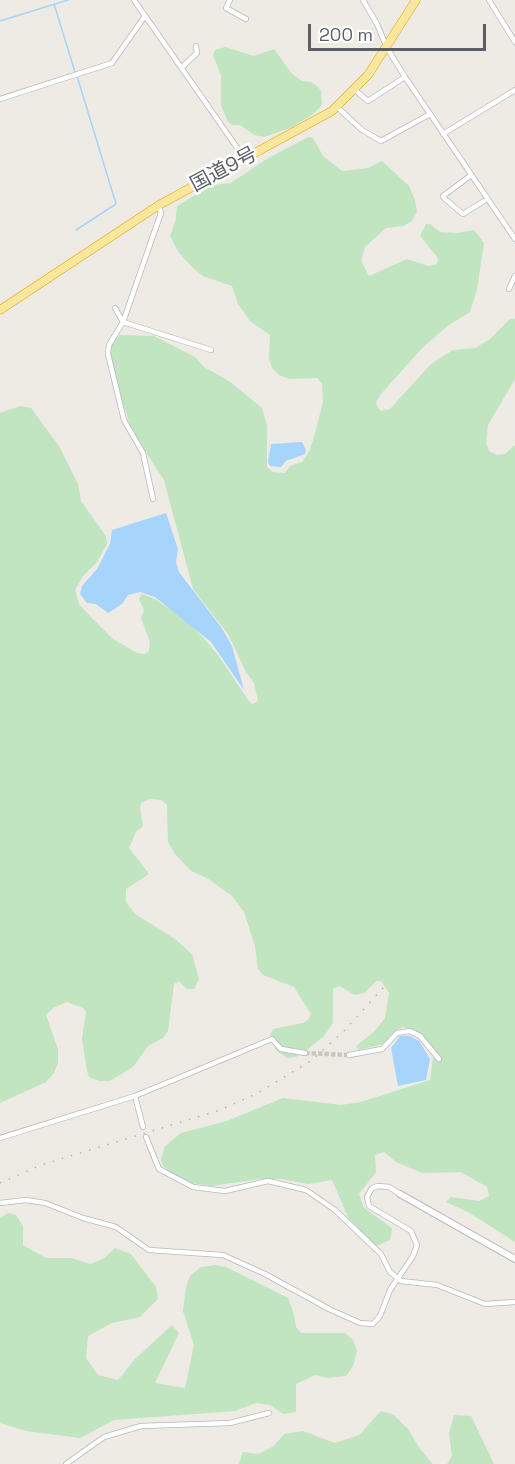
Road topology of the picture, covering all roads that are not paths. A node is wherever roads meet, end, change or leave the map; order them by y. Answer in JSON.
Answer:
{"nodes":[{"id":1,"x":134,"y":0,"type":"edge"},
{"id":2,"x":230,"y":0,"type":"edge"},
{"id":3,"x":363,"y":0,"type":"edge"},
{"id":4,"x":416,"y":0,"type":"edge"},
{"id":5,"x":489,"y":0,"type":"edge"},
{"id":6,"x":145,"y":16,"type":"junction"},
{"id":7,"x":246,"y":19,"type":"dead end"},
{"id":8,"x":515,"y":42,"type":"edge"},
{"id":9,"x":196,"y":46,"type":"dead end"},
{"id":10,"x":387,"y":48,"type":"junction"},
{"id":11,"x":182,"y":68,"type":"junction"},
{"id":12,"x":405,"y":77,"type":"junction"},
{"id":13,"x":356,"y":90,"type":"junction"},
{"id":14,"x":515,"y":90,"type":"edge"},
{"id":15,"x":0,"y":99,"type":"edge"},
{"id":16,"x":337,"y":107,"type":"junction"},
{"id":17,"x":430,"y":114,"type":"junction"},
{"id":18,"x":443,"y":134,"type":"junction"},
{"id":19,"x":245,"y":159,"type":"junction"},
{"id":20,"x":471,"y":176,"type":"junction"},
{"id":21,"x":484,"y":201,"type":"dead end"},
{"id":22,"x":159,"y":205,"type":"junction"},
{"id":23,"x":515,"y":239,"type":"edge"},
{"id":24,"x":515,"y":276,"type":"edge"},
{"id":25,"x":509,"y":289,"type":"dead end"},
{"id":26,"x":114,"y":308,"type":"dead end"},
{"id":27,"x":0,"y":310,"type":"edge"},
{"id":28,"x":123,"y":322,"type":"junction"},
{"id":29,"x":211,"y":350,"type":"dead end"},
{"id":30,"x":153,"y":499,"type":"dead end"},
{"id":31,"x":305,"y":1053,"type":"tunnel mouth"},
{"id":32,"x":349,"y":1055,"type":"tunnel mouth"},
{"id":33,"x":438,"y":1059,"type":"dead end"},
{"id":34,"x":135,"y":1096,"type":"junction"},
{"id":35,"x":143,"y":1127,"type":"dead end"},
{"id":36,"x":146,"y":1137,"type":"dead end"},
{"id":37,"x":0,"y":1138,"type":"edge"},
{"id":38,"x":400,"y":1194,"type":"joint"},
{"id":39,"x":0,"y":1203,"type":"edge"},
{"id":40,"x":515,"y":1259,"type":"edge"},
{"id":41,"x":396,"y":1278,"type":"junction"},
{"id":42,"x":515,"y":1302,"type":"edge"},
{"id":43,"x":269,"y":1413,"type":"dead end"},
{"id":44,"x":66,"y":1464,"type":"edge"}],
"edges":[{"from":1,"to":6,"type":"street"},
{"from":2,"to":7,"type":"street"},
{"from":3,"to":10,"type":"street"},
{"from":4,"to":10,"type":"highway","name":"国道9号"},
{"from":5,"to":8,"type":"street"},
{"from":6,"to":11,"type":"street"},
{"from":6,"to":15,"type":"street"},
{"from":9,"to":11,"type":"street"},
{"from":10,"to":12,"type":"street"},
{"from":10,"to":13,"type":"highway","name":"国道9号"},
{"from":11,"to":19,"type":"street"},
{"from":12,"to":13,"type":"street"},
{"from":12,"to":17,"type":"street"},
{"from":13,"to":16,"type":"highway","name":"国道9号"},
{"from":14,"to":18,"type":"street"},
{"from":16,"to":17,"type":"street"},
{"from":16,"to":19,"type":"highway","name":"国道9号"},
{"from":17,"to":18,"type":"street"},
{"from":18,"to":20,"type":"street"},
{"from":19,"to":22,"type":"highway","name":"国道9号"},
{"from":20,"to":21,"type":"street"},
{"from":20,"to":23,"type":"street"},
{"from":22,"to":27,"type":"highway","name":"国道9号"},
{"from":22,"to":28,"type":"street"},
{"from":24,"to":25,"type":"street"},
{"from":26,"to":28,"type":"street"},
{"from":28,"to":29,"type":"street"},
{"from":28,"to":30,"type":"street"},
{"from":31,"to":34,"type":"street"},
{"from":32,"to":33,"type":"street"},
{"from":34,"to":35,"type":"street"},
{"from":34,"to":37,"type":"street"},
{"from":36,"to":41,"type":"street"},
{"from":38,"to":40,"type":"street"},
{"from":38,"to":41,"type":"street"},
{"from":39,"to":41,"type":"street"},
{"from":41,"to":42,"type":"street"},
{"from":43,"to":44,"type":"street"}]}
